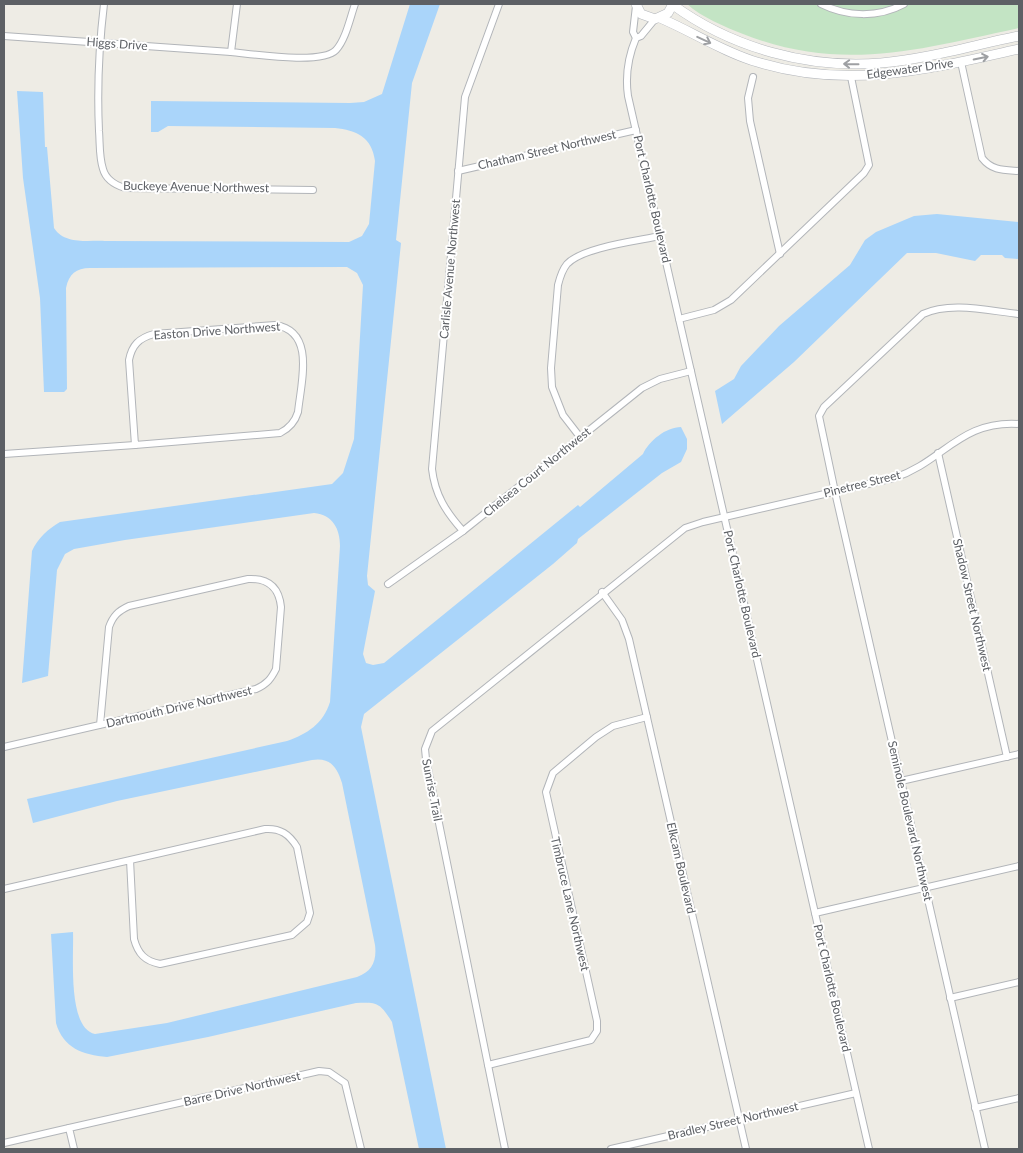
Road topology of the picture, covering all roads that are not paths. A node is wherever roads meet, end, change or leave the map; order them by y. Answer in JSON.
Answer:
{"nodes":[{"id":1,"x":104,"y":4,"type":"edge"},
{"id":2,"x":237,"y":4,"type":"edge"},
{"id":3,"x":355,"y":4,"type":"edge"},
{"id":4,"x":500,"y":4,"type":"edge"},
{"id":5,"x":673,"y":4,"type":"edge"},
{"id":6,"x":820,"y":4,"type":"edge"},
{"id":7,"x":904,"y":4,"type":"edge"},
{"id":8,"x":636,"y":5,"type":"edge"},
{"id":9,"x":658,"y":19,"type":"junction"},
{"id":10,"x":4,"y":36,"type":"edge"},
{"id":11,"x":1019,"y":36,"type":"edge"},
{"id":12,"x":636,"y":38,"type":"junction"},
{"id":13,"x":100,"y":43,"type":"junction"},
{"id":14,"x":1019,"y":49,"type":"edge"},
{"id":15,"x":231,"y":52,"type":"junction"},
{"id":16,"x":961,"y":62,"type":"junction"},
{"id":17,"x":753,"y":77,"type":"dead end"},
{"id":18,"x":851,"y":77,"type":"junction"},
{"id":19,"x":636,"y":130,"type":"junction"},
{"id":20,"x":458,"y":170,"type":"junction"},
{"id":21,"x":1019,"y":171,"type":"edge"},
{"id":22,"x":312,"y":190,"type":"dead end"},
{"id":23,"x":660,"y":236,"type":"junction"},
{"id":24,"x":780,"y":254,"type":"junction"},
{"id":25,"x":1019,"y":314,"type":"edge"},
{"id":26,"x":679,"y":319,"type":"junction"},
{"id":27,"x":691,"y":371,"type":"junction"},
{"id":28,"x":1019,"y":424,"type":"edge"},
{"id":29,"x":580,"y":437,"type":"junction"},
{"id":30,"x":134,"y":445,"type":"junction"},
{"id":31,"x":938,"y":453,"type":"junction"},
{"id":32,"x":4,"y":454,"type":"edge"},
{"id":33,"x":834,"y":492,"type":"junction"},
{"id":34,"x":724,"y":517,"type":"junction"},
{"id":35,"x":462,"y":532,"type":"junction"},
{"id":36,"x":388,"y":584,"type":"dead end"},
{"id":37,"x":602,"y":592,"type":"junction"},
{"id":38,"x":647,"y":717,"type":"junction"},
{"id":39,"x":100,"y":725,"type":"junction"},
{"id":40,"x":4,"y":747,"type":"edge"},
{"id":41,"x":1019,"y":754,"type":"edge"},
{"id":42,"x":1007,"y":757,"type":"junction"},
{"id":43,"x":901,"y":781,"type":"junction"},
{"id":44,"x":130,"y":860,"type":"junction"},
{"id":45,"x":1019,"y":866,"type":"edge"},
{"id":46,"x":925,"y":888,"type":"junction"},
{"id":47,"x":4,"y":889,"type":"edge"},
{"id":48,"x":815,"y":913,"type":"junction"},
{"id":49,"x":1019,"y":982,"type":"edge"},
{"id":50,"x":950,"y":998,"type":"junction"},
{"id":51,"x":488,"y":1065,"type":"junction"},
{"id":52,"x":856,"y":1093,"type":"junction"},
{"id":53,"x":1019,"y":1098,"type":"edge"},
{"id":54,"x":975,"y":1108,"type":"junction"},
{"id":55,"x":739,"y":1120,"type":"junction"},
{"id":56,"x":69,"y":1128,"type":"junction"},
{"id":57,"x":4,"y":1142,"type":"edge"},
{"id":58,"x":626,"y":1148,"type":"edge"},
{"id":59,"x":74,"y":1149,"type":"edge"},
{"id":60,"x":361,"y":1149,"type":"edge"},
{"id":61,"x":505,"y":1149,"type":"edge"},
{"id":62,"x":611,"y":1149,"type":"edge"},
{"id":63,"x":746,"y":1149,"type":"edge"},
{"id":64,"x":869,"y":1149,"type":"edge"},
{"id":65,"x":985,"y":1149,"type":"edge"}],
"edges":[{"from":1,"to":13,"type":"street","name":"Buckeye Avenue Northwest"},
{"from":2,"to":15,"type":"street"},
{"from":3,"to":15,"type":"street","name":"Higgs Drive"},
{"from":4,"to":20,"type":"street","name":"Carlisle Avenue Northwest"},
{"from":5,"to":9,"type":"street"},
{"from":11,"to":5,"type":"street","name":"Edgewater Drive","one_way":true},
{"from":6,"to":7,"type":"street"},
{"from":8,"to":9,"type":"street","name":"Edgewater Drive"},
{"from":8,"to":12,"type":"street","name":"Port Charlotte Boulevard"},
{"from":9,"to":12,"type":"street","name":"Port Charlotte Boulevard"},
{"from":9,"to":18,"type":"street","name":"Edgewater Drive","one_way":true},
{"from":10,"to":13,"type":"street","name":"Higgs Drive"},
{"from":12,"to":19,"type":"street","name":"Port Charlotte Boulevard"},
{"from":13,"to":15,"type":"street","name":"Higgs Drive"},
{"from":13,"to":22,"type":"street","name":"Buckeye Avenue Northwest"},
{"from":16,"to":14,"type":"street","name":"Edgewater Drive","one_way":true},
{"from":16,"to":18,"type":"street","name":"Edgewater Drive"},
{"from":16,"to":21,"type":"street"},
{"from":17,"to":24,"type":"street"},
{"from":18,"to":24,"type":"street"},
{"from":19,"to":20,"type":"street","name":"Chatham Street Northwest"},
{"from":19,"to":23,"type":"street","name":"Port Charlotte Boulevard"},
{"from":20,"to":35,"type":"street","name":"Carlisle Avenue Northwest"},
{"from":23,"to":26,"type":"street","name":"Port Charlotte Boulevard"},
{"from":23,"to":29,"type":"street"},
{"from":24,"to":26,"type":"street"},
{"from":25,"to":33,"type":"street","name":"Seminole Boulevard Northwest"},
{"from":26,"to":27,"type":"street","name":"Port Charlotte Boulevard"},
{"from":27,"to":29,"type":"street","name":"Chelsea Court Northwest"},
{"from":27,"to":34,"type":"street","name":"Port Charlotte Boulevard"},
{"from":28,"to":31,"type":"street","name":"Pinetree Street"},
{"from":29,"to":35,"type":"street","name":"Chelsea Court Northwest"},
{"from":30,"to":30,"type":"street","name":"Easton Drive Northwest"},
{"from":30,"to":32,"type":"street","name":"Easton Drive Northwest"},
{"from":31,"to":33,"type":"street","name":"Pinetree Street"},
{"from":31,"to":42,"type":"street","name":"Shadow Street Northwest"},
{"from":33,"to":34,"type":"street","name":"Pinetree Street"},
{"from":33,"to":43,"type":"street","name":"Seminole Boulevard Northwest"},
{"from":34,"to":37,"type":"street","name":"Sunrise Trail"},
{"from":34,"to":48,"type":"street","name":"Port Charlotte Boulevard"},
{"from":35,"to":36,"type":"street","name":"Chelsea Court Northwest"},
{"from":37,"to":38,"type":"street","name":"Elkcam Boulevard"},
{"from":37,"to":51,"type":"street","name":"Sunrise Trail"},
{"from":38,"to":51,"type":"street","name":"Timbruce Lane Northwest"},
{"from":38,"to":55,"type":"street","name":"Elkcam Boulevard"},
{"from":39,"to":39,"type":"street","name":"Dartmouth Drive Northwest"},
{"from":39,"to":40,"type":"street","name":"Dartmouth Drive Northwest"},
{"from":41,"to":42,"type":"street"},
{"from":42,"to":43,"type":"street"},
{"from":43,"to":46,"type":"street","name":"Seminole Boulevard Northwest"},
{"from":44,"to":44,"type":"street"},
{"from":44,"to":47,"type":"street"},
{"from":45,"to":46,"type":"street"},
{"from":46,"to":48,"type":"street"},
{"from":46,"to":50,"type":"street","name":"Seminole Boulevard Northwest"},
{"from":48,"to":52,"type":"street","name":"Port Charlotte Boulevard"},
{"from":49,"to":50,"type":"street"},
{"from":50,"to":54,"type":"street","name":"Seminole Boulevard Northwest"},
{"from":51,"to":61,"type":"street","name":"Sunrise Trail"},
{"from":52,"to":55,"type":"street","name":"Bradley Street Northwest"},
{"from":52,"to":64,"type":"street","name":"Port Charlotte Boulevard"},
{"from":53,"to":54,"type":"street"},
{"from":54,"to":65,"type":"street","name":"Seminole Boulevard Northwest"},
{"from":55,"to":58,"type":"street","name":"Bradley Street Northwest"},
{"from":55,"to":63,"type":"street","name":"Elkcam Boulevard"},
{"from":56,"to":57,"type":"street","name":"Barre Drive Northwest"},
{"from":56,"to":59,"type":"street"},
{"from":56,"to":60,"type":"street","name":"Barre Drive Northwest"},
{"from":58,"to":62,"type":"street","name":"Bradley Street Northwest"}]}
